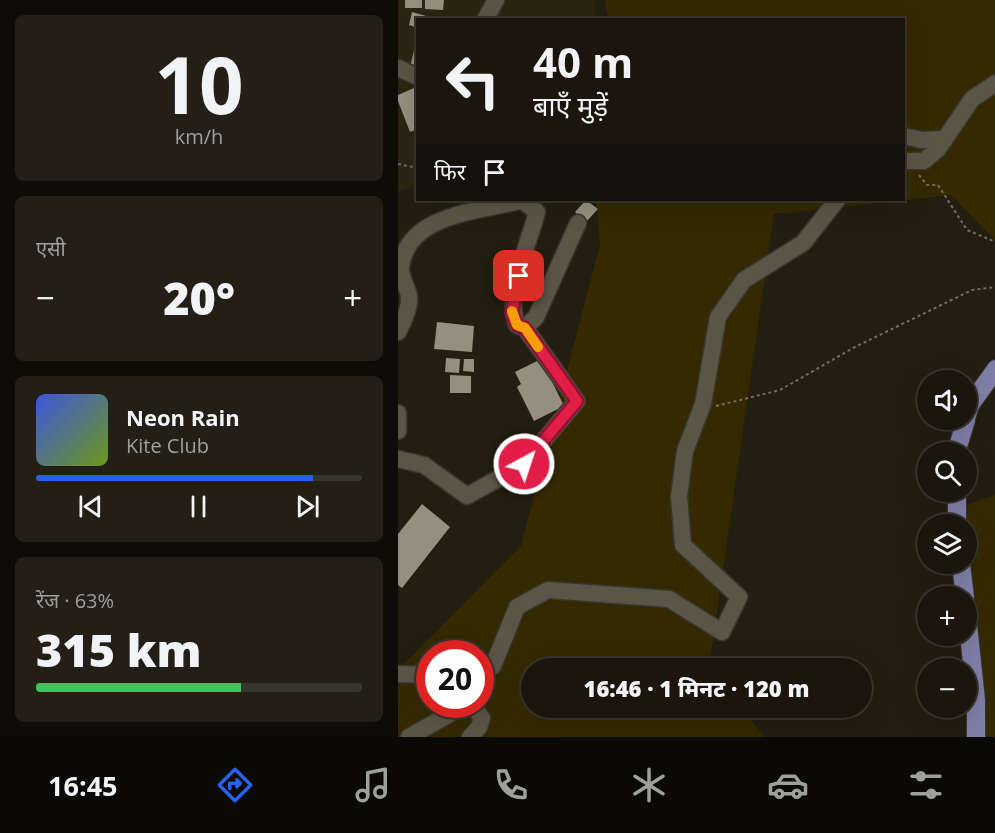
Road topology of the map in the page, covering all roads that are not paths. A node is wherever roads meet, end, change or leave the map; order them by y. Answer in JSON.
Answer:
{"nodes":[{"id":1,"x":496,"y":0,"type":"edge"},
{"id":2,"x":486,"y":18,"type":"edge"},
{"id":3,"x":398,"y":68,"type":"edge"},
{"id":4,"x":416,"y":76,"type":"edge"},
{"id":5,"x":995,"y":83,"type":"edge"},
{"id":6,"x":905,"y":136,"type":"edge"},
{"id":7,"x":945,"y":139,"type":"junction"},
{"id":8,"x":905,"y":161,"type":"edge"},
{"id":9,"x":517,"y":201,"type":"edge"},
{"id":10,"x":523,"y":201,"type":"edge"},
{"id":11,"x":836,"y":201,"type":"edge"},
{"id":12,"x":578,"y":223,"type":"dead end"},
{"id":13,"x":525,"y":328,"type":"junction"},
{"id":14,"x":398,"y":332,"type":"edge"},
{"id":15,"x":995,"y":369,"type":"edge"},
{"id":16,"x":977,"y":395,"type":"edge"},
{"id":17,"x":398,"y":413,"type":"edge"},
{"id":18,"x":398,"y":431,"type":"edge"},
{"id":19,"x":398,"y":459,"type":"edge"},
{"id":20,"x":970,"y":646,"type":"edge"},
{"id":21,"x":494,"y":661,"type":"edge"},
{"id":22,"x":398,"y":674,"type":"edge"},
{"id":23,"x":416,"y":675,"type":"edge"},
{"id":24,"x":409,"y":737,"type":"edge"},
{"id":25,"x":470,"y":737,"type":"edge"},
{"id":26,"x":976,"y":737,"type":"edge"}],
"edges":[{"from":1,"to":2,"type":"street"},
{"from":3,"to":4,"type":"street"},
{"from":5,"to":7,"type":"street"},
{"from":6,"to":7,"type":"street"},
{"from":7,"to":8,"type":"street"},
{"from":9,"to":14,"type":"street"},
{"from":10,"to":13,"type":"street"},
{"from":11,"to":21,"type":"street"},
{"from":12,"to":13,"type":"street"},
{"from":13,"to":19,"type":"street"},
{"from":15,"to":16,"type":"main road"},
{"from":17,"to":18,"type":"street"},
{"from":20,"to":26,"type":"main road"},
{"from":22,"to":23,"type":"street"},
{"from":24,"to":25,"type":"street"}]}
